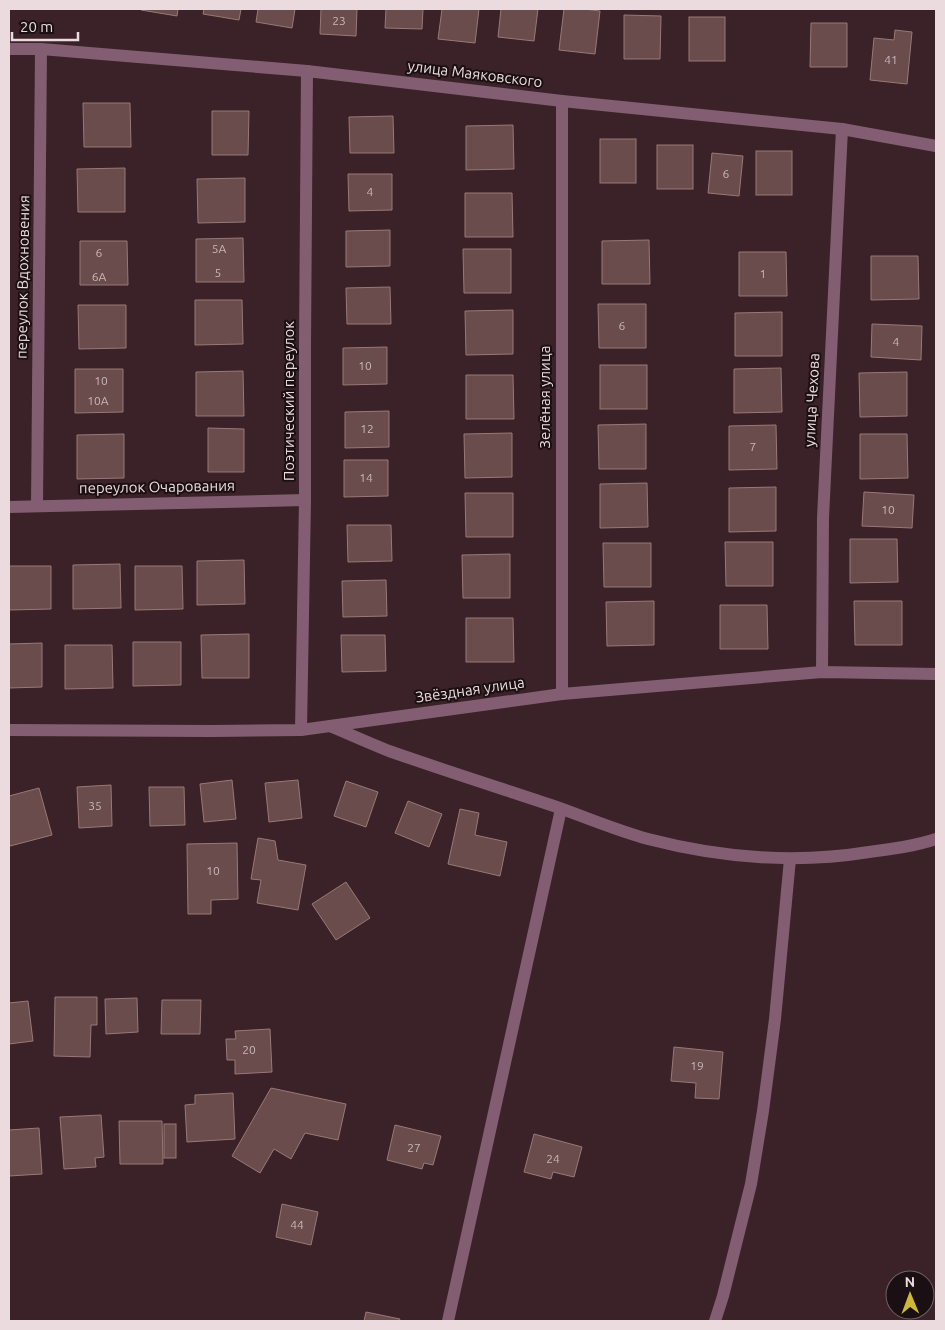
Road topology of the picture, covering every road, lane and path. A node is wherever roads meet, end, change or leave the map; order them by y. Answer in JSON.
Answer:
{"nodes":[{"id":1,"x":9,"y":49,"type":"edge"},
{"id":2,"x":41,"y":49,"type":"junction"},
{"id":3,"x":307,"y":71,"type":"junction"},
{"id":4,"x":562,"y":101,"type":"junction"},
{"id":5,"x":842,"y":129,"type":"junction"},
{"id":6,"x":936,"y":146,"type":"edge"},
{"id":7,"x":305,"y":500,"type":"junction"},
{"id":8,"x":37,"y":506,"type":"junction"},
{"id":9,"x":9,"y":507,"type":"edge"},
{"id":10,"x":822,"y":672,"type":"junction"},
{"id":11,"x":936,"y":674,"type":"edge"},
{"id":12,"x":562,"y":694,"type":"junction"},
{"id":13,"x":330,"y":726,"type":"junction"},
{"id":14,"x":9,"y":730,"type":"edge"},
{"id":15,"x":301,"y":730,"type":"junction"},
{"id":16,"x":560,"y":809,"type":"junction"},
{"id":17,"x":936,"y":839,"type":"edge"},
{"id":18,"x":790,"y":859,"type":"junction"},
{"id":19,"x":448,"y":1321,"type":"edge"},
{"id":20,"x":716,"y":1321,"type":"edge"}],
"edges":[{"from":1,"to":2,"type":"street","name":"улица Маяковского"},
{"from":2,"to":3,"type":"street","name":"улица Маяковского"},
{"from":2,"to":8,"type":"street","name":"переулок Вдохновения"},
{"from":3,"to":4,"type":"street","name":"улица Маяковского"},
{"from":3,"to":7,"type":"street","name":"Поэтический переулок"},
{"from":4,"to":5,"type":"street","name":"улица Маяковского"},
{"from":4,"to":12,"type":"street","name":"Зелёная улица"},
{"from":5,"to":6,"type":"street","name":"улица Маяковского"},
{"from":5,"to":10,"type":"street","name":"улица Чехова"},
{"from":7,"to":8,"type":"street","name":"переулок Очарования"},
{"from":7,"to":15,"type":"street","name":"Поэтический переулок"},
{"from":8,"to":9,"type":"street","name":"переулок Очарования"},
{"from":10,"to":11,"type":"street","name":"Звёздная улица"},
{"from":10,"to":12,"type":"street","name":"Звёздная улица"},
{"from":12,"to":13,"type":"street","name":"Звёздная улица"},
{"from":13,"to":15,"type":"street","name":"Звёздная улица"},
{"from":13,"to":16,"type":"street"},
{"from":14,"to":15,"type":"street","name":"Звёздная улица"},
{"from":16,"to":18,"type":"street"},
{"from":16,"to":19,"type":"street"},
{"from":17,"to":18,"type":"street"},
{"from":18,"to":20,"type":"street"}]}
